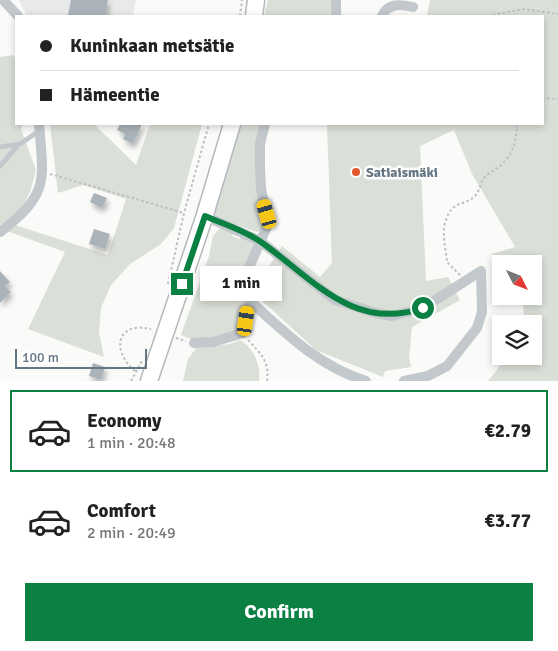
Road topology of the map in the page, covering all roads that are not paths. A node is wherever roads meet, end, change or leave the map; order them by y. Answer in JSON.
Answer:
{"nodes":[{"id":1,"x":3,"y":0,"type":"edge"},
{"id":2,"x":256,"y":0,"type":"edge"},
{"id":3,"x":336,"y":0,"type":"edge"},
{"id":4,"x":413,"y":7,"type":"dead end"},
{"id":5,"x":17,"y":15,"type":"edge"},
{"id":6,"x":254,"y":15,"type":"edge"},
{"id":7,"x":336,"y":15,"type":"edge"},
{"id":8,"x":383,"y":15,"type":"edge"},
{"id":9,"x":232,"y":125,"type":"edge"},
{"id":10,"x":264,"y":125,"type":"edge"},
{"id":11,"x":39,"y":127,"type":"edge"},
{"id":12,"x":20,"y":144,"type":"junction"},
{"id":13,"x":0,"y":148,"type":"edge"},
{"id":14,"x":0,"y":166,"type":"edge"},
{"id":15,"x":205,"y":216,"type":"junction"},
{"id":16,"x":0,"y":232,"type":"edge"},
{"id":17,"x":260,"y":241,"type":"junction"},
{"id":18,"x":250,"y":301,"type":"junction"},
{"id":19,"x":194,"y":343,"type":"road end"},
{"id":20,"x":149,"y":381,"type":"edge"},
{"id":21,"x":366,"y":381,"type":"edge"},
{"id":22,"x":404,"y":381,"type":"edge"}],
"edges":[{"from":1,"to":5,"type":"street"},
{"from":2,"to":6,"type":"highway"},
{"from":3,"to":7,"type":"street"},
{"from":4,"to":8,"type":"street"},
{"from":9,"to":15,"type":"highway"},
{"from":10,"to":17,"type":"street"},
{"from":11,"to":12,"type":"lane"},
{"from":11,"to":16,"type":"street"},
{"from":12,"to":13,"type":"lane"},
{"from":12,"to":14,"type":"lane"},
{"from":15,"to":17,"type":"street"},
{"from":15,"to":20,"type":"highway"},
{"from":17,"to":18,"type":"street"},
{"from":17,"to":22,"type":"street"},
{"from":18,"to":19,"type":"street"},
{"from":18,"to":21,"type":"street"}]}
